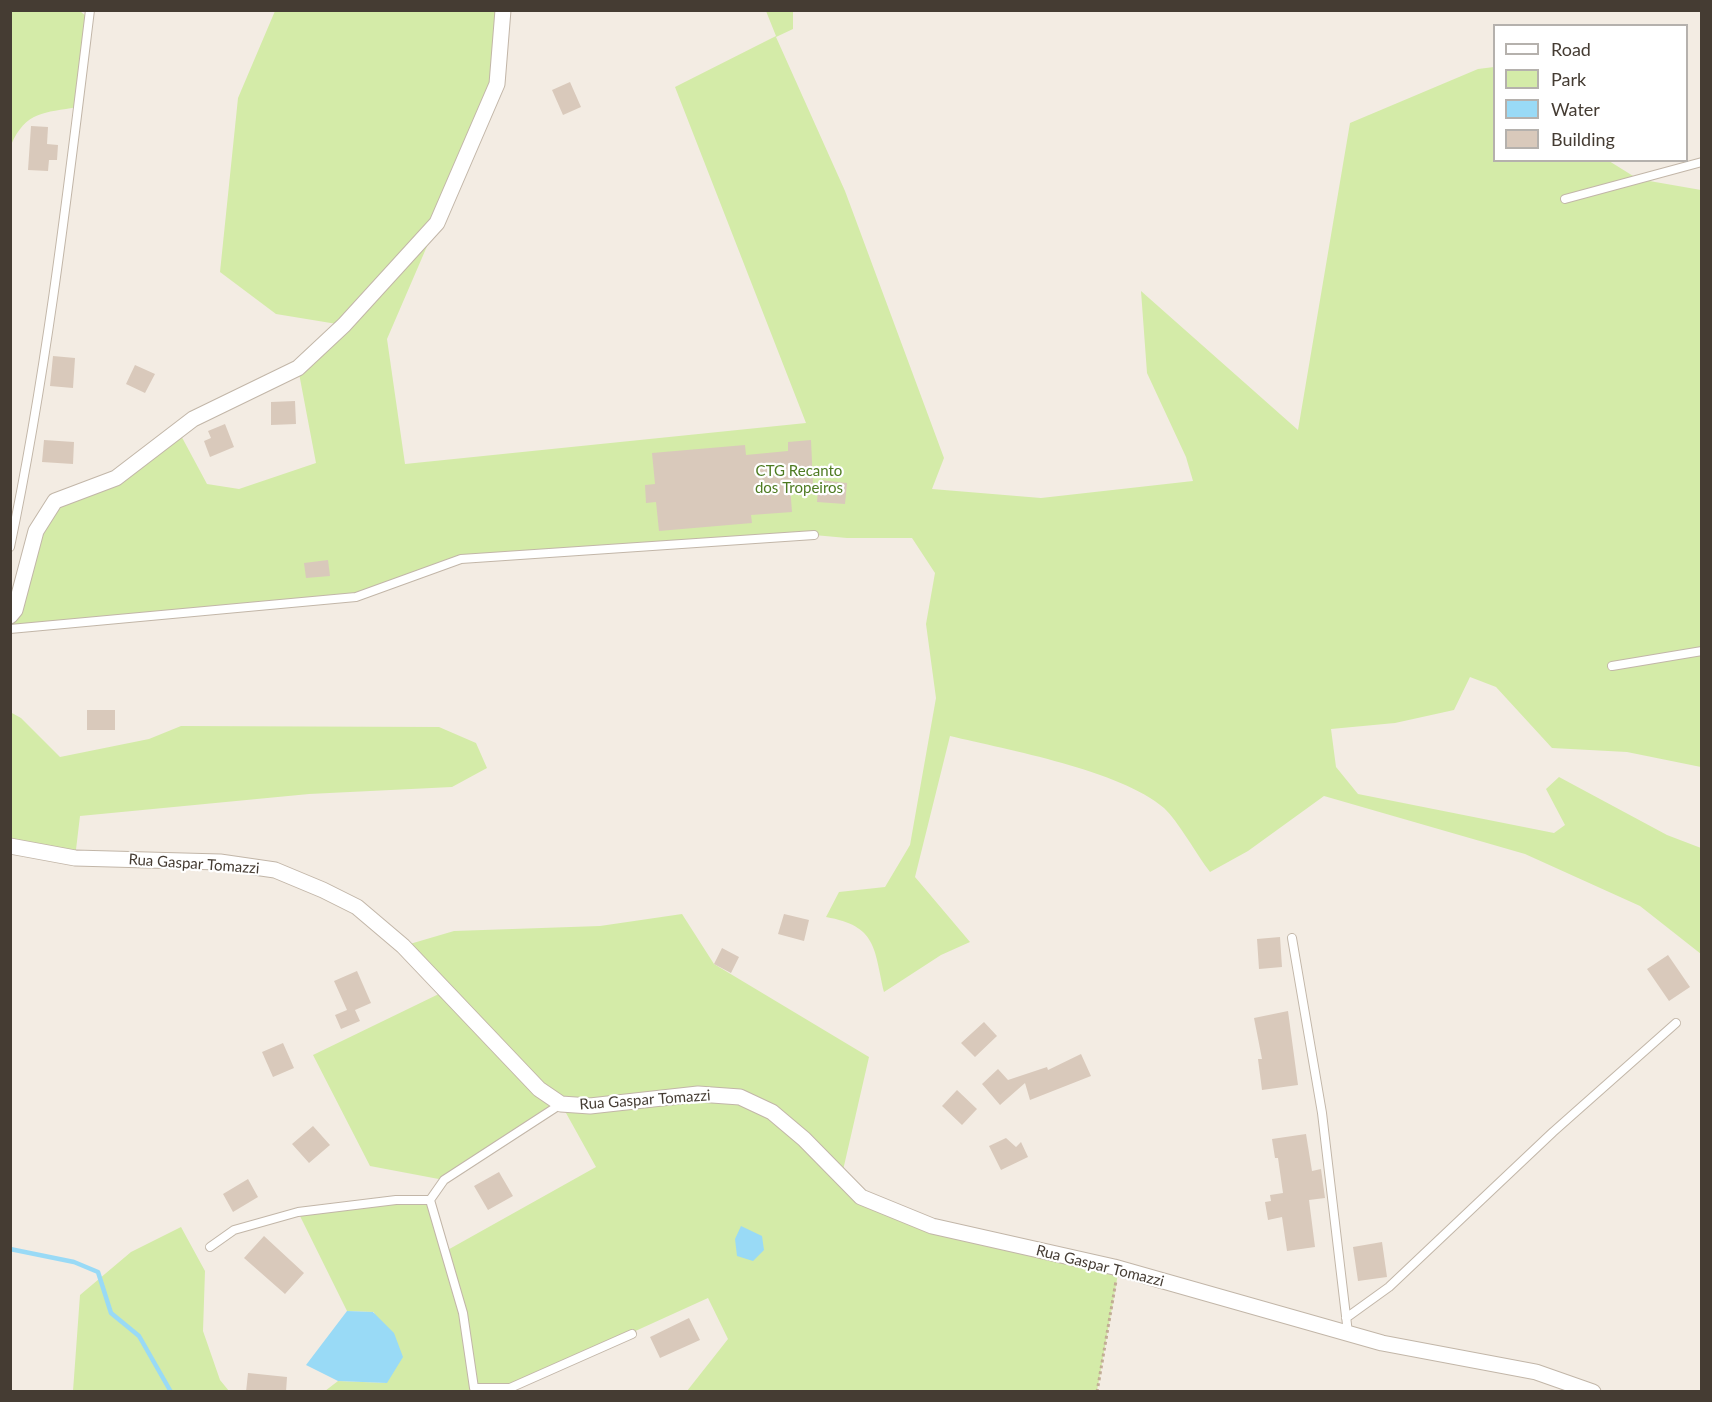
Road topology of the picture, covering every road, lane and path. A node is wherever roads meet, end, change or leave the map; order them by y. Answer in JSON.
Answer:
{"nodes":[{"id":1,"x":90,"y":10,"type":"edge"},
{"id":2,"x":503,"y":10,"type":"edge"},
{"id":3,"x":1701,"y":162,"type":"edge"},
{"id":4,"x":1565,"y":198,"type":"dead end"},
{"id":5,"x":814,"y":535,"type":"dead end"},
{"id":6,"x":10,"y":547,"type":"edge"},
{"id":7,"x":10,"y":616,"type":"edge"},
{"id":8,"x":10,"y":629,"type":"edge"},
{"id":9,"x":1701,"y":651,"type":"edge"},
{"id":10,"x":1612,"y":666,"type":"dead end"},
{"id":11,"x":10,"y":846,"type":"edge"},
{"id":12,"x":1292,"y":938,"type":"dead end"},
{"id":13,"x":1676,"y":1023,"type":"dead end"},
{"id":14,"x":561,"y":1104,"type":"junction"},
{"id":15,"x":430,"y":1200,"type":"junction"},
{"id":16,"x":210,"y":1246,"type":"dead end"},
{"id":17,"x":1119,"y":1268,"type":"junction"},
{"id":18,"x":1347,"y":1325,"type":"junction"},
{"id":19,"x":632,"y":1334,"type":"dead end"},
{"id":20,"x":1097,"y":1392,"type":"edge"},
{"id":21,"x":1593,"y":1392,"type":"edge"}],
"edges":[{"from":1,"to":6,"type":"lane"},
{"from":2,"to":7,"type":"street"},
{"from":3,"to":4,"type":"lane"},
{"from":5,"to":8,"type":"lane"},
{"from":9,"to":10,"type":"lane"},
{"from":11,"to":14,"type":"street","name":"Rua Gaspar Tomazzi"},
{"from":12,"to":18,"type":"lane"},
{"from":13,"to":18,"type":"lane"},
{"from":14,"to":15,"type":"lane"},
{"from":14,"to":17,"type":"street","name":"Rua Gaspar Tomazzi"},
{"from":15,"to":16,"type":"lane"},
{"from":15,"to":19,"type":"lane"},
{"from":17,"to":18,"type":"street","name":"Rua Gaspar Tomazzi"},
{"from":17,"to":20,"type":"path"},
{"from":18,"to":21,"type":"street","name":"Rua Gaspar Tomazzi"}]}
